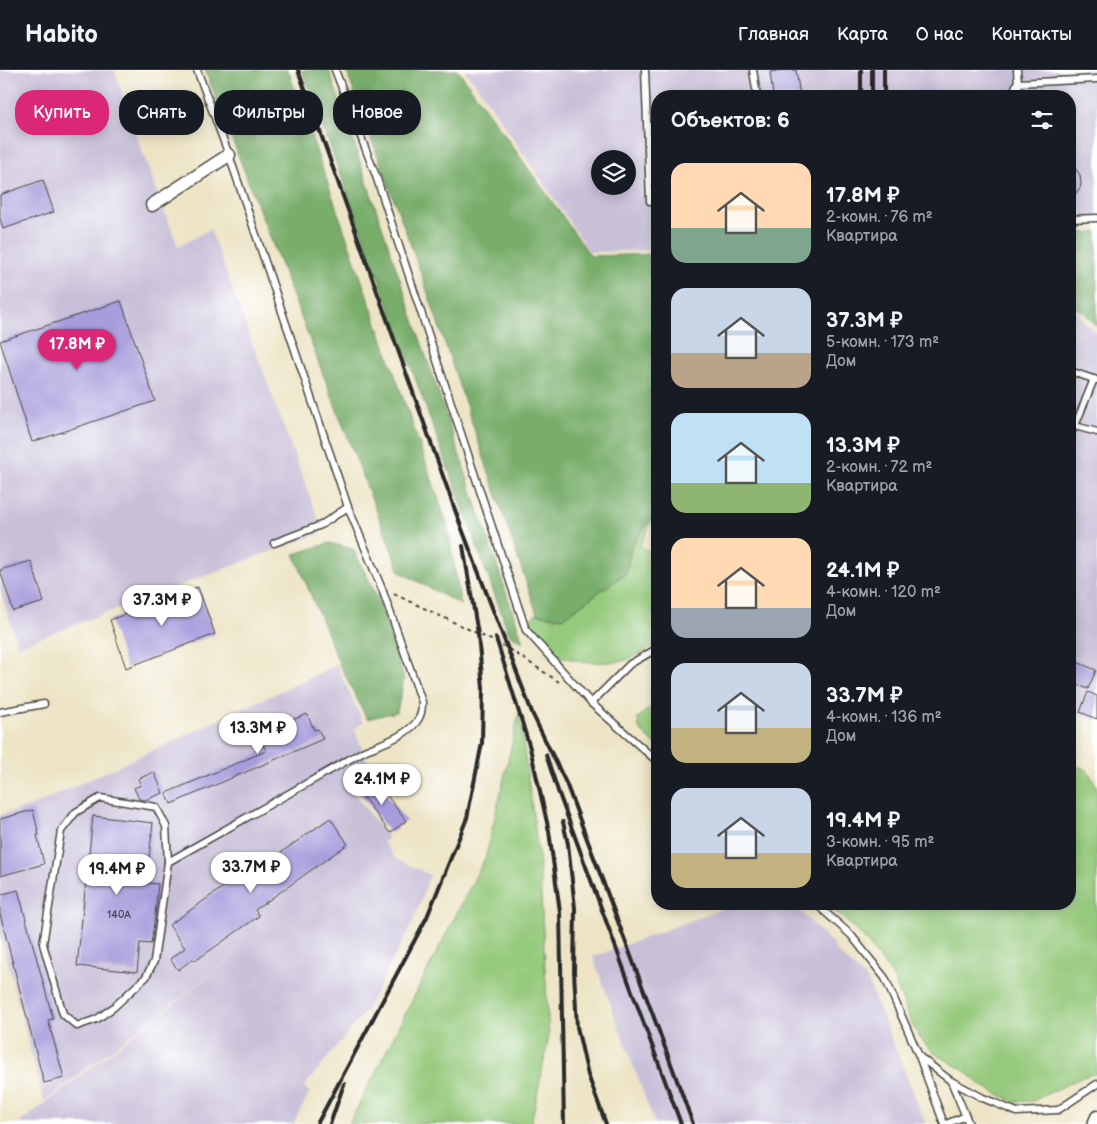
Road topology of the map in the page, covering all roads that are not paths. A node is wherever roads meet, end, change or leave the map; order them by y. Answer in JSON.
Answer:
{"nodes":[{"id":1,"x":197,"y":70,"type":"edge"},
{"id":2,"x":336,"y":70,"type":"edge"},
{"id":3,"x":645,"y":70,"type":"edge"},
{"id":4,"x":753,"y":70,"type":"edge"},
{"id":5,"x":1017,"y":70,"type":"edge"},
{"id":6,"x":1097,"y":79,"type":"edge"},
{"id":7,"x":1018,"y":82,"type":"junction"},
{"id":8,"x":756,"y":90,"type":"edge"},
{"id":9,"x":1015,"y":90,"type":"edge"},
{"id":10,"x":1019,"y":90,"type":"edge"},
{"id":11,"x":229,"y":155,"type":"junction"},
{"id":12,"x":651,"y":201,"type":"edge"},
{"id":13,"x":152,"y":205,"type":"dead end"},
{"id":14,"x":1097,"y":218,"type":"edge"},
{"id":15,"x":1076,"y":219,"type":"edge"},
{"id":16,"x":1076,"y":373,"type":"edge"},
{"id":17,"x":1095,"y":380,"type":"edge"},
{"id":18,"x":1076,"y":422,"type":"edge"},
{"id":19,"x":1076,"y":427,"type":"edge"},
{"id":20,"x":1097,"y":432,"type":"edge"},
{"id":21,"x":348,"y":507,"type":"junction"},
{"id":22,"x":274,"y":543,"type":"dead end"},
{"id":23,"x":651,"y":652,"type":"edge"},
{"id":24,"x":591,"y":702,"type":"junction"},
{"id":25,"x":44,"y":704,"type":"dead end"},
{"id":26,"x":0,"y":712,"type":"edge"},
{"id":27,"x":651,"y":756,"type":"edge"},
{"id":28,"x":168,"y":862,"type":"junction"},
{"id":29,"x":823,"y":910,"type":"edge"},
{"id":30,"x":919,"y":1056,"type":"junction"},
{"id":31,"x":951,"y":1081,"type":"junction"},
{"id":32,"x":1097,"y":1084,"type":"edge"},
{"id":33,"x":966,"y":1116,"type":"junction"},
{"id":34,"x":1097,"y":1117,"type":"edge"},
{"id":35,"x":945,"y":1124,"type":"edge"},
{"id":36,"x":969,"y":1124,"type":"edge"},
{"id":37,"x":1094,"y":1124,"type":"edge"}],
"edges":[{"from":1,"to":11,"type":"lane"},
{"from":2,"to":24,"type":"lane"},
{"from":3,"to":12,"type":"lane"},
{"from":4,"to":8,"type":"lane"},
{"from":5,"to":7,"type":"lane"},
{"from":6,"to":7,"type":"lane"},
{"from":7,"to":9,"type":"lane"},
{"from":7,"to":10,"type":"lane"},
{"from":11,"to":13,"type":"street"},
{"from":11,"to":21,"type":"lane"},
{"from":14,"to":15,"type":"lane"},
{"from":16,"to":17,"type":"lane"},
{"from":17,"to":18,"type":"lane"},
{"from":19,"to":20,"type":"lane"},
{"from":21,"to":22,"type":"lane"},
{"from":21,"to":28,"type":"lane"},
{"from":23,"to":24,"type":"lane"},
{"from":24,"to":27,"type":"lane"},
{"from":25,"to":26,"type":"lane"},
{"from":28,"to":28,"type":"lane"},
{"from":29,"to":30,"type":"lane"},
{"from":30,"to":31,"type":"lane"},
{"from":30,"to":35,"type":"lane"},
{"from":31,"to":32,"type":"lane"},
{"from":31,"to":33,"type":"lane"},
{"from":33,"to":35,"type":"lane"},
{"from":33,"to":36,"type":"lane"},
{"from":34,"to":37,"type":"street"}]}
